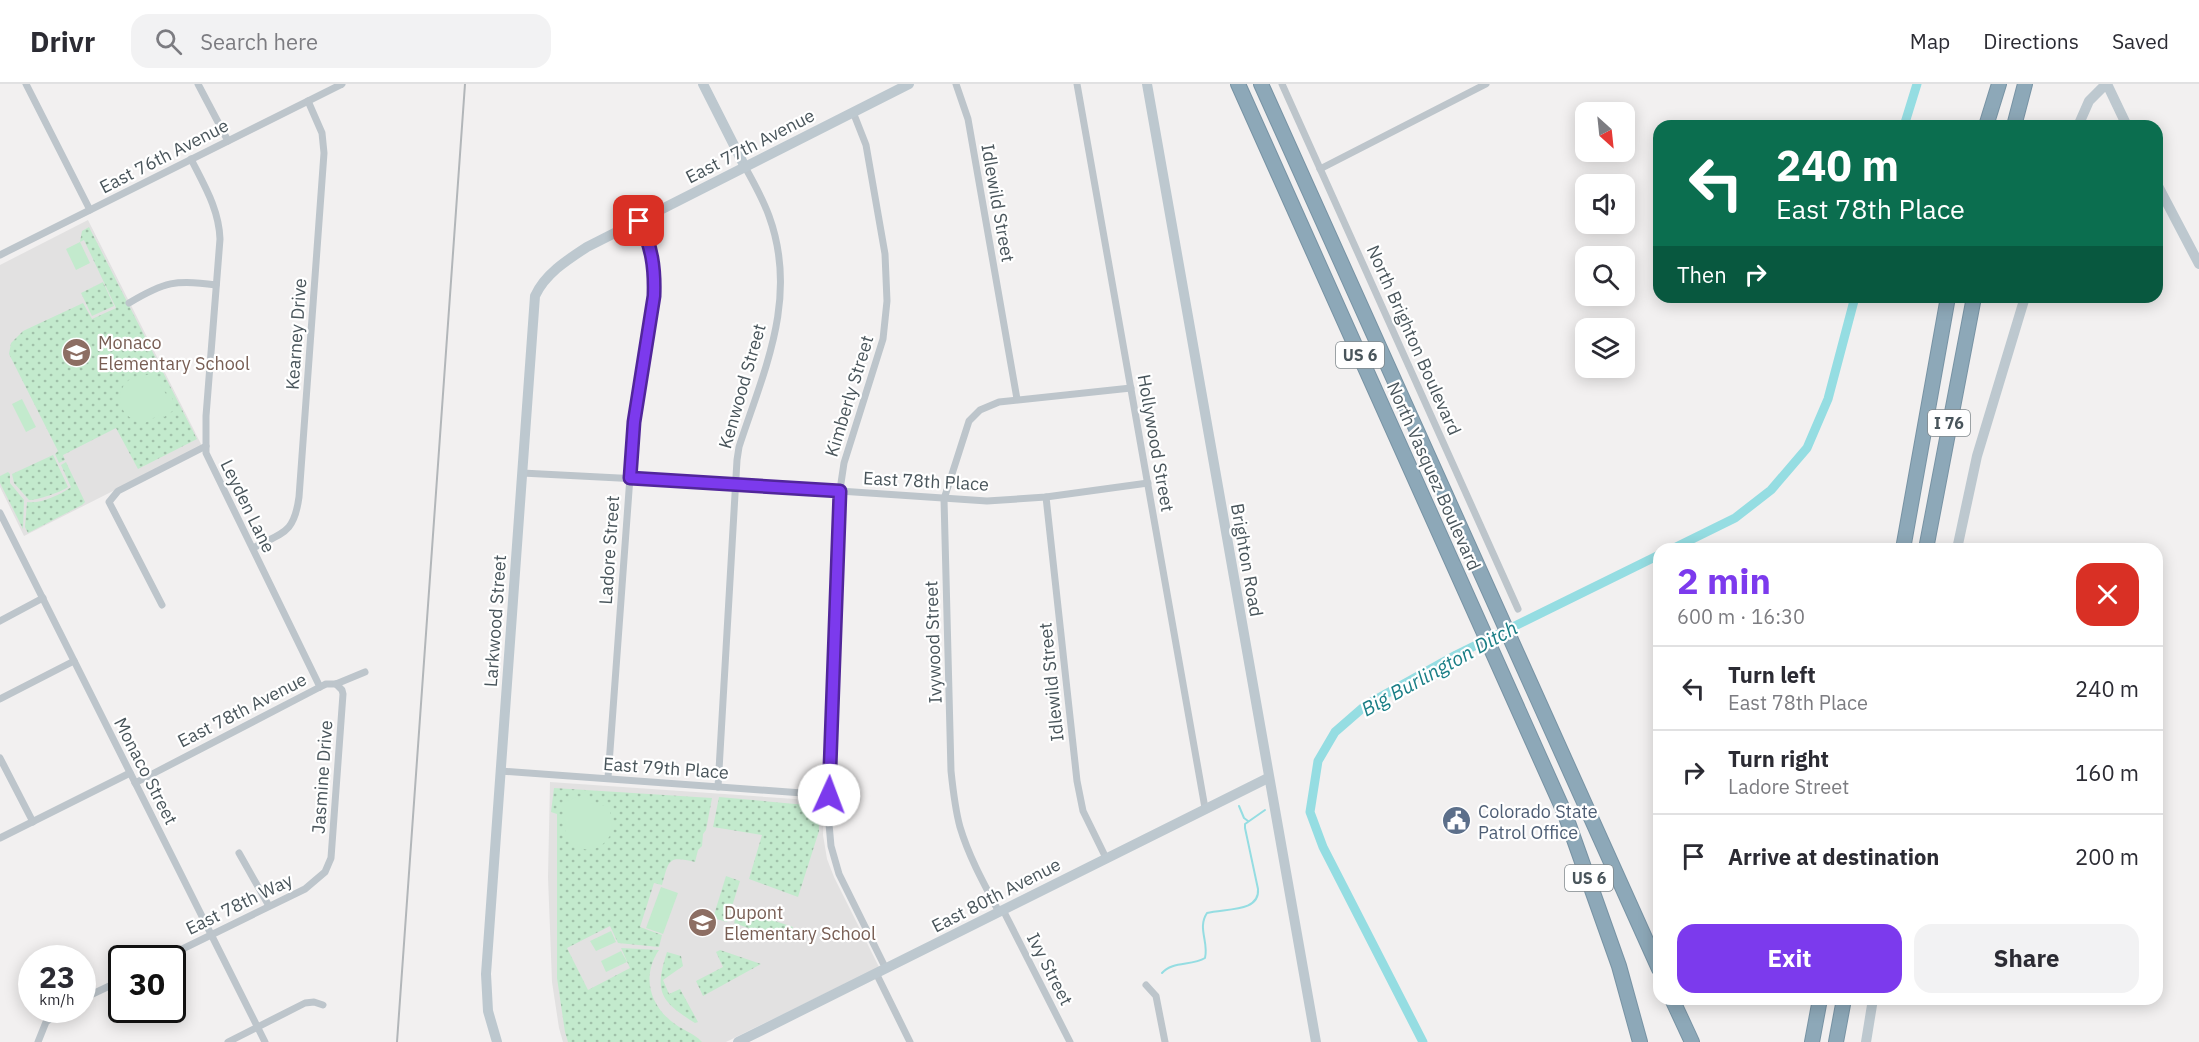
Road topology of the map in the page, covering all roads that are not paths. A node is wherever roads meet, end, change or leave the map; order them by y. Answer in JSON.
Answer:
{"nodes":[{"id":1,"x":27,"y":84,"type":"edge"},
{"id":2,"x":198,"y":84,"type":"edge"},
{"id":3,"x":342,"y":84,"type":"edge"},
{"id":4,"x":703,"y":84,"type":"edge"},
{"id":5,"x":909,"y":84,"type":"edge"},
{"id":6,"x":956,"y":84,"type":"edge"},
{"id":7,"x":1077,"y":84,"type":"edge"},
{"id":8,"x":1147,"y":84,"type":"edge"},
{"id":9,"x":1238,"y":84,"type":"edge"},
{"id":10,"x":1261,"y":84,"type":"edge"},
{"id":11,"x":1282,"y":84,"type":"edge"},
{"id":12,"x":1486,"y":84,"type":"edge"},
{"id":13,"x":1999,"y":84,"type":"edge"},
{"id":14,"x":2025,"y":84,"type":"edge"},
{"id":15,"x":2106,"y":84,"type":"edge"},
{"id":16,"x":308,"y":101,"type":"junction"},
{"id":17,"x":854,"y":112,"type":"junction"},
{"id":18,"x":1988,"y":120,"type":"edge"},
{"id":19,"x":2016,"y":120,"type":"edge"},
{"id":20,"x":2081,"y":120,"type":"edge"},
{"id":21,"x":2124,"y":120,"type":"edge"},
{"id":22,"x":228,"y":141,"type":"junction"},
{"id":23,"x":191,"y":159,"type":"junction"},
{"id":24,"x":745,"y":167,"type":"junction"},
{"id":25,"x":1320,"y":169,"type":"junction"},
{"id":26,"x":2163,"y":195,"type":"edge"},
{"id":27,"x":90,"y":210,"type":"junction"},
{"id":28,"x":639,"y":221,"type":"junction"},
{"id":29,"x":606,"y":237,"type":"joint"},
{"id":30,"x":0,"y":255,"type":"edge"},
{"id":31,"x":2199,"y":264,"type":"edge"},
{"id":32,"x":216,"y":285,"type":"junction"},
{"id":33,"x":129,"y":303,"type":"dead end"},
{"id":34,"x":1947,"y":303,"type":"edge"},
{"id":35,"x":1973,"y":303,"type":"edge"},
{"id":36,"x":2023,"y":303,"type":"edge"},
{"id":37,"x":1131,"y":388,"type":"junction"},
{"id":38,"x":1017,"y":399,"type":"junction"},
{"id":39,"x":206,"y":446,"type":"junction"},
{"id":40,"x":522,"y":473,"type":"junction"},
{"id":41,"x":630,"y":478,"type":"junction"},
{"id":42,"x":1148,"y":483,"type":"junction"},
{"id":43,"x":735,"y":484,"type":"junction"},
{"id":44,"x":840,"y":491,"type":"junction"},
{"id":45,"x":1046,"y":497,"type":"junction"},
{"id":46,"x":944,"y":499,"type":"junction"},
{"id":47,"x":0,"y":513,"type":"edge"},
{"id":48,"x":1904,"y":543,"type":"edge"},
{"id":49,"x":1927,"y":543,"type":"edge"},
{"id":50,"x":1957,"y":543,"type":"edge"},
{"id":51,"x":252,"y":548,"type":"junction"},
{"id":52,"x":43,"y":598,"type":"junction"},
{"id":53,"x":162,"y":605,"type":"dead end"},
{"id":54,"x":1518,"y":609,"type":"dead end"},
{"id":55,"x":0,"y":621,"type":"edge"},
{"id":56,"x":74,"y":661,"type":"junction"},
{"id":57,"x":365,"y":672,"type":"dead end"},
{"id":58,"x":336,"y":684,"type":"junction"},
{"id":59,"x":320,"y":687,"type":"junction"},
{"id":60,"x":0,"y":699,"type":"edge"},
{"id":61,"x":1543,"y":712,"type":"junction"},
{"id":62,"x":1524,"y":719,"type":"junction"},
{"id":63,"x":0,"y":758,"type":"edge"},
{"id":64,"x":501,"y":771,"type":"junction"},
{"id":65,"x":130,"y":773,"type":"junction"},
{"id":66,"x":1268,"y":777,"type":"junction"},
{"id":67,"x":608,"y":778,"type":"junction"},
{"id":68,"x":135,"y":783,"type":"junction"},
{"id":69,"x":718,"y":787,"type":"junction"},
{"id":70,"x":829,"y":795,"type":"junction"},
{"id":71,"x":1205,"y":808,"type":"junction"},
{"id":72,"x":33,"y":822,"type":"junction"},
{"id":73,"x":0,"y":837,"type":"edge"},
{"id":74,"x":239,"y":853,"type":"dead end"},
{"id":75,"x":1106,"y":858,"type":"junction"},
{"id":76,"x":325,"y":872,"type":"joint"},
{"id":77,"x":269,"y":906,"type":"junction"},
{"id":78,"x":1001,"y":911,"type":"junction"},
{"id":79,"x":212,"y":934,"type":"junction"},
{"id":80,"x":186,"y":947,"type":"edge"},
{"id":81,"x":1653,"y":956,"type":"edge"},
{"id":82,"x":881,"y":971,"type":"junction"},
{"id":83,"x":1146,"y":985,"type":"dead end"},
{"id":84,"x":323,"y":1005,"type":"dead end"},
{"id":85,"x":1675,"y":1005,"type":"edge"},
{"id":86,"x":1819,"y":1005,"type":"edge"},
{"id":87,"x":1843,"y":1005,"type":"edge"},
{"id":88,"x":1873,"y":1005,"type":"edge"},
{"id":89,"x":45,"y":1023,"type":"edge"},
{"id":90,"x":258,"y":1027,"type":"junction"},
{"id":91,"x":752,"y":1039,"type":"edge"},
{"id":92,"x":38,"y":1042,"type":"edge"},
{"id":93,"x":228,"y":1042,"type":"edge"},
{"id":94,"x":266,"y":1042,"type":"edge"},
{"id":95,"x":497,"y":1042,"type":"edge"},
{"id":96,"x":738,"y":1042,"type":"edge"},
{"id":97,"x":910,"y":1042,"type":"edge"},
{"id":98,"x":1070,"y":1042,"type":"edge"},
{"id":99,"x":1165,"y":1042,"type":"edge"},
{"id":100,"x":1316,"y":1042,"type":"edge"},
{"id":101,"x":1640,"y":1042,"type":"edge"},
{"id":102,"x":1692,"y":1042,"type":"edge"},
{"id":103,"x":1812,"y":1042,"type":"edge"},
{"id":104,"x":1836,"y":1042,"type":"edge"},
{"id":105,"x":1866,"y":1042,"type":"edge"}],
"edges":[{"from":1,"to":27,"type":"street"},
{"from":2,"to":22,"type":"street"},
{"from":3,"to":16,"type":"street","name":"East 76th Avenue"},
{"from":4,"to":24,"type":"street","name":"Kenwood Street"},
{"from":5,"to":17,"type":"street","name":"East 77th Avenue"},
{"from":6,"to":38,"type":"street","name":"Idlewild Street"},
{"from":7,"to":37,"type":"street","name":"Hollywood Street"},
{"from":8,"to":66,"type":"street","name":"Brighton Road"},
{"from":9,"to":62,"type":"highway","name":"North Vasquez Boulevard","number":"US 6"},
{"from":10,"to":61,"type":"highway","name":"North Vasquez Boulevard","number":"US 6"},
{"from":11,"to":25,"type":"street","name":"North Brighton Boulevard"},
{"from":12,"to":25,"type":"street"},
{"from":13,"to":18,"type":"highway"},
{"from":14,"to":19,"type":"highway"},
{"from":15,"to":20,"type":"street"},
{"from":15,"to":21,"type":"street"},
{"from":16,"to":22,"type":"street","name":"East 76th Avenue"},
{"from":16,"to":51,"type":"street","name":"Kearney Drive"},
{"from":17,"to":24,"type":"street","name":"East 77th Avenue"},
{"from":17,"to":44,"type":"street","name":"Kimberly Street"},
{"from":22,"to":23,"type":"street","name":"East 76th Avenue"},
{"from":23,"to":27,"type":"street","name":"East 76th Avenue"},
{"from":23,"to":32,"type":"street","name":"Leyden Lane"},
{"from":24,"to":28,"type":"street","name":"East 77th Avenue"},
{"from":24,"to":43,"type":"street","name":"Kenwood Street"},
{"from":25,"to":54,"type":"street","name":"North Brighton Boulevard"},
{"from":26,"to":31,"type":"street"},
{"from":27,"to":30,"type":"street","name":"East 76th Avenue"},
{"from":28,"to":29,"type":"street","name":"East 77th Avenue"},
{"from":28,"to":41,"type":"street","name":"Ladore Street"},
{"from":29,"to":40,"type":"street","name":"Larkwood Street"},
{"from":32,"to":33,"type":"street"},
{"from":32,"to":39,"type":"street","name":"Leyden Lane"},
{"from":34,"to":48,"type":"highway","number":"I 76"},
{"from":35,"to":49,"type":"highway","number":"I 76"},
{"from":36,"to":50,"type":"street"},
{"from":37,"to":38,"type":"street","name":"Ivywood Street"},
{"from":37,"to":42,"type":"street","name":"Hollywood Street"},
{"from":38,"to":46,"type":"street","name":"Ivywood Street"},
{"from":39,"to":51,"type":"street","name":"Leyden Lane"},
{"from":39,"to":53,"type":"street"},
{"from":40,"to":41,"type":"street","name":"East 78th Place"},
{"from":40,"to":64,"type":"street","name":"Larkwood Street"},
{"from":41,"to":43,"type":"street","name":"East 78th Place"},
{"from":41,"to":67,"type":"street","name":"Ladore Street"},
{"from":42,"to":45,"type":"street","name":"East 78th Place"},
{"from":42,"to":71,"type":"street","name":"Hollywood Street"},
{"from":43,"to":44,"type":"street","name":"East 78th Place"},
{"from":43,"to":69,"type":"street","name":"Kenwood Street"},
{"from":44,"to":46,"type":"street","name":"East 78th Place"},
{"from":44,"to":70,"type":"street","name":"Kimberly Street"},
{"from":45,"to":46,"type":"street","name":"East 78th Place"},
{"from":45,"to":75,"type":"street","name":"Idlewild Street"},
{"from":46,"to":78,"type":"street","name":"Ivywood Street"},
{"from":47,"to":52,"type":"street","name":"Monaco Street"},
{"from":51,"to":59,"type":"street","name":"Leyden Lane"},
{"from":52,"to":55,"type":"street"},
{"from":52,"to":56,"type":"street","name":"Monaco Street"},
{"from":56,"to":60,"type":"street"},
{"from":56,"to":65,"type":"street","name":"Monaco Street"},
{"from":57,"to":58,"type":"street","name":"East 78th Avenue"},
{"from":58,"to":59,"type":"street","name":"East 78th Avenue"},
{"from":58,"to":76,"type":"street","name":"Jasmine Drive"},
{"from":59,"to":68,"type":"street","name":"East 78th Avenue"},
{"from":61,"to":62,"type":"highway"},
{"from":61,"to":81,"type":"highway","number":"US 6"},
{"from":62,"to":101,"type":"highway","number":"US 6"},
{"from":63,"to":72,"type":"street"},
{"from":64,"to":67,"type":"street","name":"East 79th Place"},
{"from":64,"to":95,"type":"street","name":"Larkwood Street"},
{"from":65,"to":68,"type":"street","name":"Monaco Street"},
{"from":65,"to":72,"type":"street"},
{"from":66,"to":71,"type":"street","name":"East 80th Avenue"},
{"from":66,"to":100,"type":"street","name":"Brighton Road"},
{"from":67,"to":69,"type":"street","name":"East 79th Place"},
{"from":68,"to":79,"type":"street","name":"Monaco Street"},
{"from":69,"to":70,"type":"street","name":"East 79th Place"},
{"from":70,"to":82,"type":"street","name":"Kimberly Street"},
{"from":71,"to":75,"type":"street","name":"East 80th Avenue"},
{"from":72,"to":73,"type":"street"},
{"from":74,"to":77,"type":"street"},
{"from":75,"to":78,"type":"street","name":"East 80th Avenue"},
{"from":76,"to":77,"type":"street","name":"East 78th Way"},
{"from":77,"to":79,"type":"street","name":"East 78th Way"},
{"from":78,"to":82,"type":"street","name":"East 80th Avenue"},
{"from":78,"to":98,"type":"street","name":"Ivy Street"},
{"from":79,"to":80,"type":"street","name":"East 78th Way"},
{"from":79,"to":90,"type":"street","name":"Monaco Street"},
{"from":82,"to":91,"type":"street","name":"East 80th Avenue"},
{"from":82,"to":97,"type":"street","name":"Kimberly Street"},
{"from":83,"to":99,"type":"street"},
{"from":84,"to":90,"type":"street"},
{"from":85,"to":102,"type":"highway"},
{"from":86,"to":103,"type":"highway"},
{"from":87,"to":104,"type":"highway"},
{"from":88,"to":105,"type":"street"},
{"from":89,"to":92,"type":"street"},
{"from":90,"to":93,"type":"street"},
{"from":90,"to":94,"type":"street","name":"Monaco Street"},
{"from":91,"to":96,"type":"street","name":"East 80th Avenue"}]}
